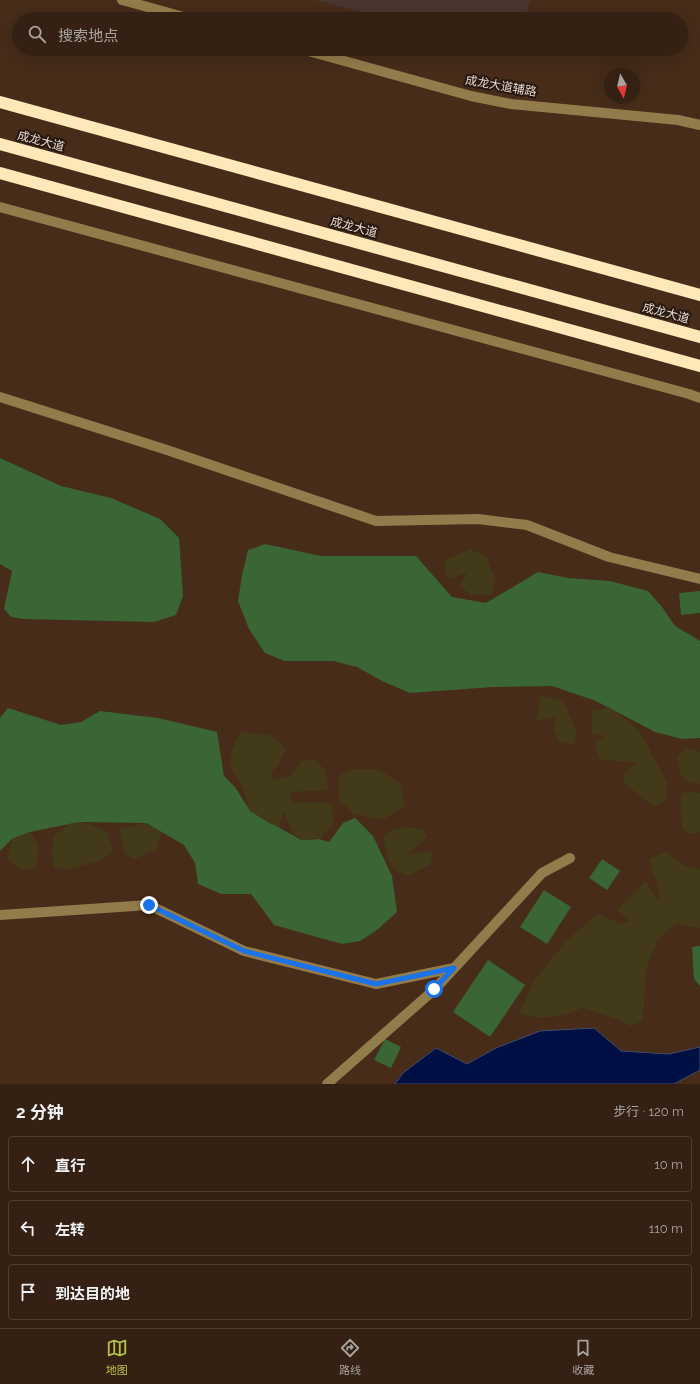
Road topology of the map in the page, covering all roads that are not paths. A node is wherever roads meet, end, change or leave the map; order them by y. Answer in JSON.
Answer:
{"nodes":[{"id":1,"x":122,"y":0,"type":"edge"},
{"id":2,"x":166,"y":12,"type":"edge"},
{"id":3,"x":326,"y":56,"type":"edge"},
{"id":4,"x":0,"y":102,"type":"edge"},
{"id":5,"x":700,"y":125,"type":"edge"},
{"id":6,"x":0,"y":144,"type":"edge"},
{"id":7,"x":0,"y":174,"type":"edge"},
{"id":8,"x":0,"y":207,"type":"edge"},
{"id":9,"x":700,"y":295,"type":"edge"},
{"id":10,"x":700,"y":337,"type":"edge"},
{"id":11,"x":700,"y":366,"type":"edge"},
{"id":12,"x":0,"y":397,"type":"edge"},
{"id":13,"x":700,"y":398,"type":"edge"},
{"id":14,"x":700,"y":579,"type":"edge"},
{"id":15,"x":570,"y":858,"type":"dead end"},
{"id":16,"x":0,"y":915,"type":"edge"},
{"id":17,"x":454,"y":968,"type":"junction"},
{"id":18,"x":327,"y":1084,"type":"edge"}],
"edges":[{"from":1,"to":2,"type":"street"},
{"from":3,"to":5,"type":"street","name":"成龙大道辅路"},
{"from":4,"to":9,"type":"highway"},
{"from":6,"to":10,"type":"highway","name":"成龙大道"},
{"from":7,"to":11,"type":"highway"},
{"from":8,"to":13,"type":"street"},
{"from":12,"to":14,"type":"street"},
{"from":15,"to":17,"type":"street"},
{"from":16,"to":17,"type":"street"},
{"from":17,"to":18,"type":"street"}]}
